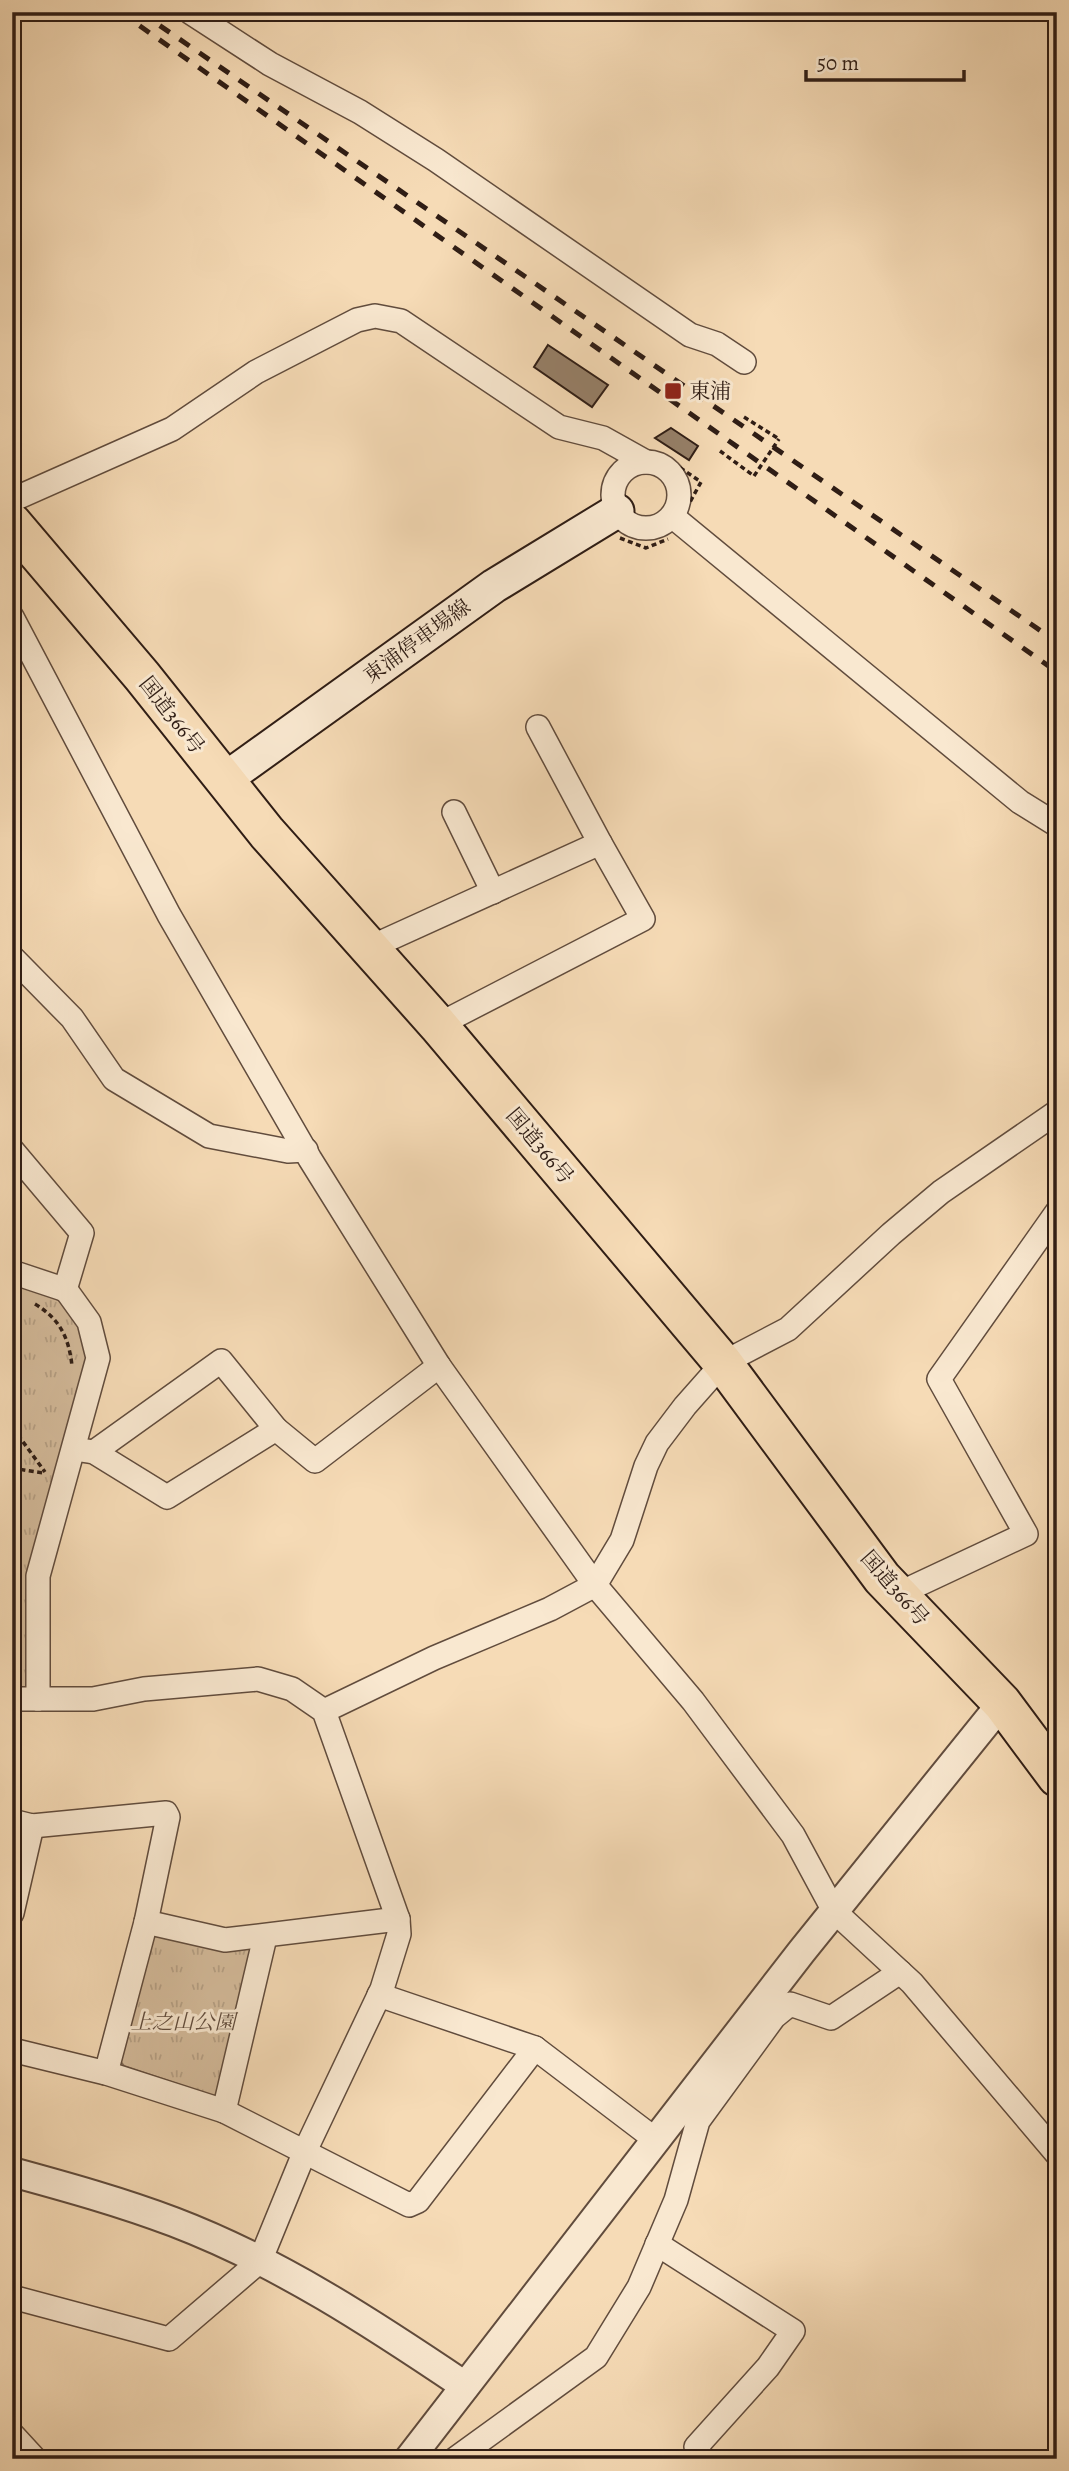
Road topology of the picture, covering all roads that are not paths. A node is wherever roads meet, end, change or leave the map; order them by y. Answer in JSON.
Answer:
{"nodes":[{"id":1,"x":190,"y":12,"type":"edge"},
{"id":2,"x":744,"y":362,"type":"dead end"},
{"id":3,"x":653,"y":457,"type":"junction"},
{"id":4,"x":12,"y":500,"type":"edge"},
{"id":5,"x":617,"y":511,"type":"junction"},
{"id":6,"x":679,"y":521,"type":"junction"},
{"id":7,"x":12,"y":523,"type":"edge"},
{"id":8,"x":12,"y":617,"type":"edge"},
{"id":9,"x":538,"y":727,"type":"dead end"},
{"id":10,"x":224,"y":780,"type":"junction"},
{"id":11,"x":454,"y":812,"type":"dead end"},
{"id":12,"x":1057,"y":825,"type":"edge"},
{"id":13,"x":600,"y":843,"type":"junction"},
{"id":14,"x":493,"y":891,"type":"junction"},
{"id":15,"x":369,"y":948,"type":"junction"},
{"id":16,"x":12,"y":957,"type":"edge"},
{"id":17,"x":438,"y":1025,"type":"junction"},
{"id":18,"x":1057,"y":1112,"type":"edge"},
{"id":19,"x":12,"y":1150,"type":"edge"},
{"id":20,"x":306,"y":1150,"type":"junction"},
{"id":21,"x":1057,"y":1212,"type":"edge"},
{"id":22,"x":12,"y":1272,"type":"edge"},
{"id":23,"x":65,"y":1290,"type":"junction"},
{"id":24,"x":723,"y":1363,"type":"junction"},
{"id":25,"x":439,"y":1366,"type":"junction"},
{"id":26,"x":276,"y":1429,"type":"junction"},
{"id":27,"x":84,"y":1451,"type":"junction"},
{"id":28,"x":595,"y":1585,"type":"junction"},
{"id":29,"x":898,"y":1594,"type":"junction"},
{"id":30,"x":12,"y":1699,"type":"edge"},
{"id":31,"x":38,"y":1699,"type":"junction"},
{"id":32,"x":1002,"y":1703,"type":"junction"},
{"id":33,"x":324,"y":1711,"type":"junction"},
{"id":34,"x":1057,"y":1777,"type":"edge"},
{"id":35,"x":22,"y":1824,"type":"edge"},
{"id":36,"x":834,"y":1911,"type":"junction"},
{"id":37,"x":12,"y":1913,"type":"edge"},
{"id":38,"x":398,"y":1919,"type":"junction"},
{"id":39,"x":146,"y":1922,"type":"junction"},
{"id":40,"x":265,"y":1937,"type":"junction"},
{"id":41,"x":900,"y":1972,"type":"junction"},
{"id":42,"x":380,"y":1995,"type":"junction"},
{"id":43,"x":535,"y":2048,"type":"junction"},
{"id":44,"x":12,"y":2050,"type":"edge"},
{"id":45,"x":106,"y":2073,"type":"junction"},
{"id":46,"x":224,"y":2111,"type":"junction"},
{"id":47,"x":656,"y":2140,"type":"junction"},
{"id":48,"x":305,"y":2151,"type":"junction"},
{"id":49,"x":1057,"y":2154,"type":"edge"},
{"id":50,"x":12,"y":2172,"type":"edge"},
{"id":51,"x":657,"y":2244,"type":"junction"},
{"id":52,"x":260,"y":2261,"type":"junction"},
{"id":53,"x":12,"y":2297,"type":"edge"},
{"id":54,"x":465,"y":2386,"type":"junction"},
{"id":55,"x":429,"y":2433,"type":"junction"},
{"id":56,"x":12,"y":2434,"type":"edge"},
{"id":57,"x":35,"y":2459,"type":"edge"},
{"id":58,"x":410,"y":2459,"type":"edge"},
{"id":59,"x":454,"y":2459,"type":"edge"},
{"id":60,"x":703,"y":2459,"type":"edge"}],
"edges":[{"from":1,"to":2,"type":"street"},
{"from":3,"to":4,"type":"street"},
{"from":3,"to":5,"type":"street"},
{"from":3,"to":6,"type":"street"},
{"from":5,"to":6,"type":"street"},
{"from":5,"to":10,"type":"main road","name":"東浦停車場線"},
{"from":6,"to":12,"type":"street"},
{"from":7,"to":10,"type":"highway","name":"国道366号"},
{"from":8,"to":20,"type":"street"},
{"from":9,"to":13,"type":"street"},
{"from":10,"to":15,"type":"highway","name":"国道366号"},
{"from":11,"to":14,"type":"street"},
{"from":13,"to":14,"type":"street"},
{"from":13,"to":17,"type":"street"},
{"from":14,"to":15,"type":"street"},
{"from":15,"to":17,"type":"highway","name":"国道366号"},
{"from":16,"to":20,"type":"street"},
{"from":17,"to":24,"type":"highway","name":"国道366号"},
{"from":18,"to":24,"type":"street"},
{"from":19,"to":23,"type":"street"},
{"from":20,"to":25,"type":"street"},
{"from":21,"to":29,"type":"street"},
{"from":22,"to":23,"type":"street"},
{"from":23,"to":27,"type":"street"},
{"from":24,"to":28,"type":"street"},
{"from":24,"to":29,"type":"highway","name":"国道366号"},
{"from":25,"to":26,"type":"street"},
{"from":25,"to":28,"type":"street"},
{"from":26,"to":27,"type":"street"},
{"from":26,"to":27,"type":"street"},
{"from":27,"to":31,"type":"street"},
{"from":28,"to":33,"type":"street"},
{"from":28,"to":36,"type":"street"},
{"from":29,"to":32,"type":"highway","name":"国道366号"},
{"from":30,"to":31,"type":"street"},
{"from":31,"to":33,"type":"street"},
{"from":32,"to":34,"type":"highway","name":"国道366号"},
{"from":32,"to":36,"type":"street"},
{"from":33,"to":38,"type":"street"},
{"from":35,"to":37,"type":"street"},
{"from":35,"to":39,"type":"street"},
{"from":36,"to":41,"type":"street"},
{"from":36,"to":47,"type":"street"},
{"from":38,"to":40,"type":"street"},
{"from":38,"to":42,"type":"street"},
{"from":39,"to":40,"type":"street"},
{"from":39,"to":45,"type":"street"},
{"from":40,"to":46,"type":"street"},
{"from":41,"to":49,"type":"street"},
{"from":41,"to":51,"type":"street"},
{"from":42,"to":43,"type":"street"},
{"from":42,"to":48,"type":"street"},
{"from":43,"to":47,"type":"street"},
{"from":43,"to":48,"type":"street"},
{"from":44,"to":45,"type":"street"},
{"from":45,"to":46,"type":"street"},
{"from":46,"to":48,"type":"street"},
{"from":47,"to":54,"type":"street"},
{"from":48,"to":52,"type":"street"},
{"from":50,"to":52,"type":"street"},
{"from":51,"to":59,"type":"street"},
{"from":51,"to":60,"type":"street"},
{"from":52,"to":53,"type":"street"},
{"from":52,"to":54,"type":"street"},
{"from":54,"to":55,"type":"street"},
{"from":55,"to":58,"type":"street"},
{"from":55,"to":59,"type":"street"},
{"from":56,"to":57,"type":"street"}]}
